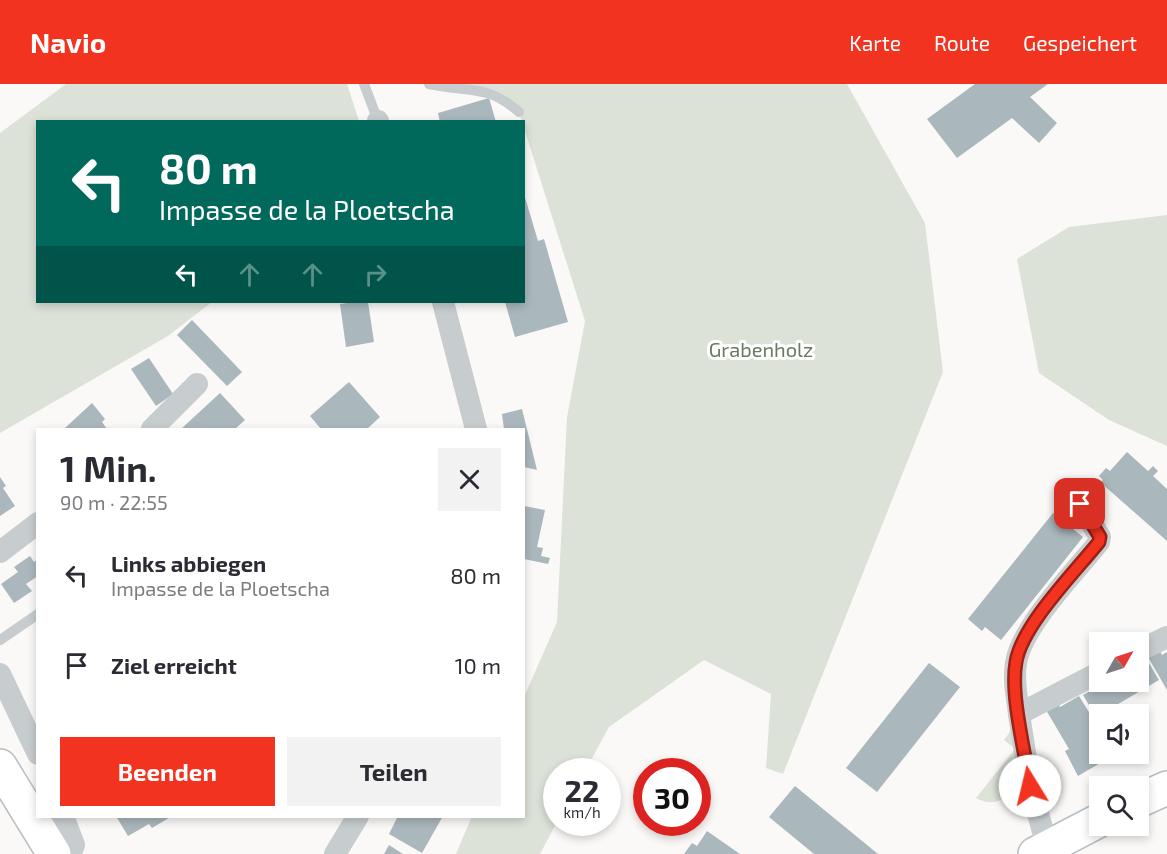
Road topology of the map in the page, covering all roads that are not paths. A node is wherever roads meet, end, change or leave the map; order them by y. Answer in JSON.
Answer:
{"nodes":[{"id":1,"x":364,"y":84,"type":"edge"},
{"id":2,"x":429,"y":84,"type":"edge"},
{"id":3,"x":519,"y":112,"type":"dead end"},
{"id":4,"x":378,"y":120,"type":"edge"},
{"id":5,"x":443,"y":303,"type":"edge"},
{"id":6,"x":197,"y":384,"type":"dead end"},
{"id":7,"x":153,"y":428,"type":"edge"},
{"id":8,"x":476,"y":428,"type":"edge"},
{"id":9,"x":1080,"y":504,"type":"dead end"},
{"id":10,"x":36,"y":525,"type":"edge"},
{"id":11,"x":0,"y":552,"type":"edge"},
{"id":12,"x":36,"y":615,"type":"edge"},
{"id":13,"x":1167,"y":637,"type":"edge"},
{"id":14,"x":0,"y":640,"type":"edge"},
{"id":15,"x":1149,"y":646,"type":"edge"},
{"id":16,"x":0,"y":674,"type":"edge"},
{"id":17,"x":1089,"y":678,"type":"edge"},
{"id":18,"x":1019,"y":714,"type":"junction"},
{"id":19,"x":36,"y":750,"type":"edge"},
{"id":20,"x":0,"y":766,"type":"edge"},
{"id":21,"x":1167,"y":788,"type":"edge"},
{"id":22,"x":1149,"y":796,"type":"edge"},
{"id":23,"x":64,"y":818,"type":"edge"},
{"id":24,"x":357,"y":818,"type":"edge"},
{"id":25,"x":1089,"y":826,"type":"edge"},
{"id":26,"x":1041,"y":850,"type":"edge"},
{"id":27,"x":54,"y":854,"type":"edge"},
{"id":28,"x":70,"y":854,"type":"edge"},
{"id":29,"x":335,"y":854,"type":"edge"}],
"edges":[{"from":1,"to":4,"type":"lane"},
{"from":2,"to":3,"type":"lane"},
{"from":5,"to":8,"type":"street"},
{"from":6,"to":7,"type":"street"},
{"from":9,"to":18,"type":"street"},
{"from":10,"to":11,"type":"street"},
{"from":12,"to":14,"type":"lane"},
{"from":13,"to":15,"type":"street"},
{"from":16,"to":19,"type":"street"},
{"from":17,"to":18,"type":"street"},
{"from":18,"to":26,"type":"street"},
{"from":20,"to":27,"type":"main road"},
{"from":21,"to":22,"type":"main road"},
{"from":23,"to":28,"type":"street"},
{"from":24,"to":29,"type":"street"},
{"from":25,"to":26,"type":"main road"}]}
